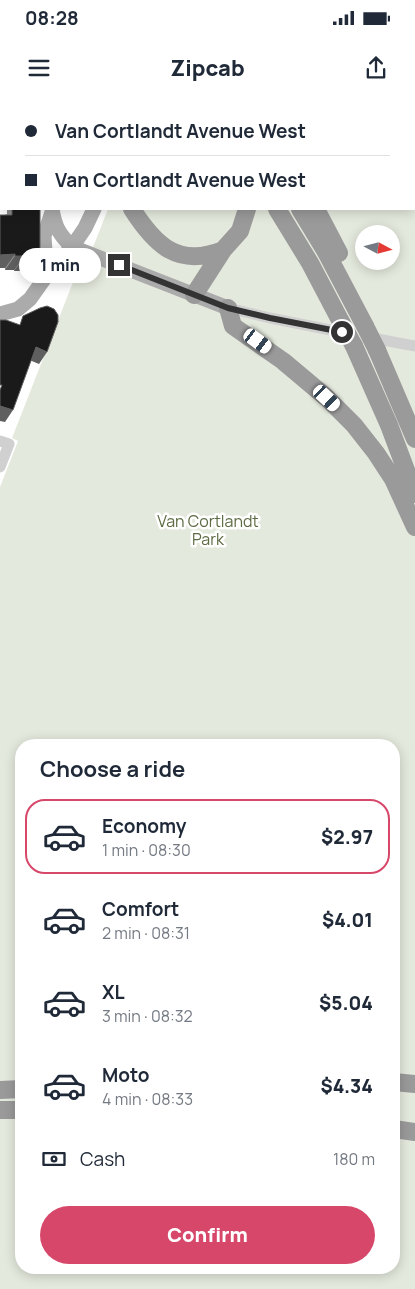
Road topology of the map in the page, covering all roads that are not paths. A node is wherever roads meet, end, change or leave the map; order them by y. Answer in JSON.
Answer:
{"nodes":[{"id":1,"x":52,"y":210,"type":"edge"},
{"id":2,"x":94,"y":210,"type":"edge"},
{"id":3,"x":133,"y":210,"type":"edge"},
{"id":4,"x":247,"y":210,"type":"edge"},
{"id":5,"x":278,"y":210,"type":"edge"},
{"id":6,"x":301,"y":210,"type":"edge"},
{"id":7,"x":317,"y":210,"type":"edge"},
{"id":8,"x":72,"y":247,"type":"junction"},
{"id":9,"x":223,"y":250,"type":"junction"},
{"id":10,"x":40,"y":285,"type":"junction"},
{"id":11,"x":194,"y":295,"type":"junction"},
{"id":12,"x":228,"y":308,"type":"junction"},
{"id":13,"x":0,"y":314,"type":"edge"},
{"id":14,"x":361,"y":318,"type":"junction"},
{"id":15,"x":415,"y":346,"type":"edge"},
{"id":16,"x":415,"y":439,"type":"edge"},
{"id":17,"x":4,"y":443,"type":"edge"},
{"id":18,"x":0,"y":467,"type":"edge"},
{"id":19,"x":415,"y":494,"type":"edge"},
{"id":20,"x":415,"y":527,"type":"edge"},
{"id":21,"x":400,"y":1083,"type":"edge"},
{"id":22,"x":415,"y":1084,"type":"edge"},
{"id":23,"x":15,"y":1089,"type":"edge"},
{"id":24,"x":0,"y":1090,"type":"edge"},
{"id":25,"x":0,"y":1110,"type":"edge"},
{"id":26,"x":15,"y":1110,"type":"edge"},
{"id":27,"x":400,"y":1130,"type":"edge"},
{"id":28,"x":415,"y":1132,"type":"edge"}],
"edges":[{"from":1,"to":8,"type":"main road"},
{"from":1,"to":10,"type":"main road"},
{"from":2,"to":8,"type":"main road"},
{"from":3,"to":9,"type":"highway"},
{"from":4,"to":9,"type":"highway"},
{"from":5,"to":19,"type":"highway","bridge":true},
{"from":6,"to":14,"type":"highway"},
{"from":7,"to":14,"type":"highway"},
{"from":8,"to":10,"type":"main road"},
{"from":8,"to":11,"type":"main road"},
{"from":9,"to":11,"type":"highway"},
{"from":10,"to":13,"type":"main road"},
{"from":11,"to":12,"type":"main road"},
{"from":12,"to":15,"type":"street"},
{"from":12,"to":20,"type":"highway"},
{"from":14,"to":16,"type":"highway","bridge":true},
{"from":17,"to":18,"type":"street"},
{"from":21,"to":22,"type":"highway"},
{"from":23,"to":24,"type":"highway"},
{"from":25,"to":26,"type":"highway"},
{"from":27,"to":28,"type":"highway"}]}
